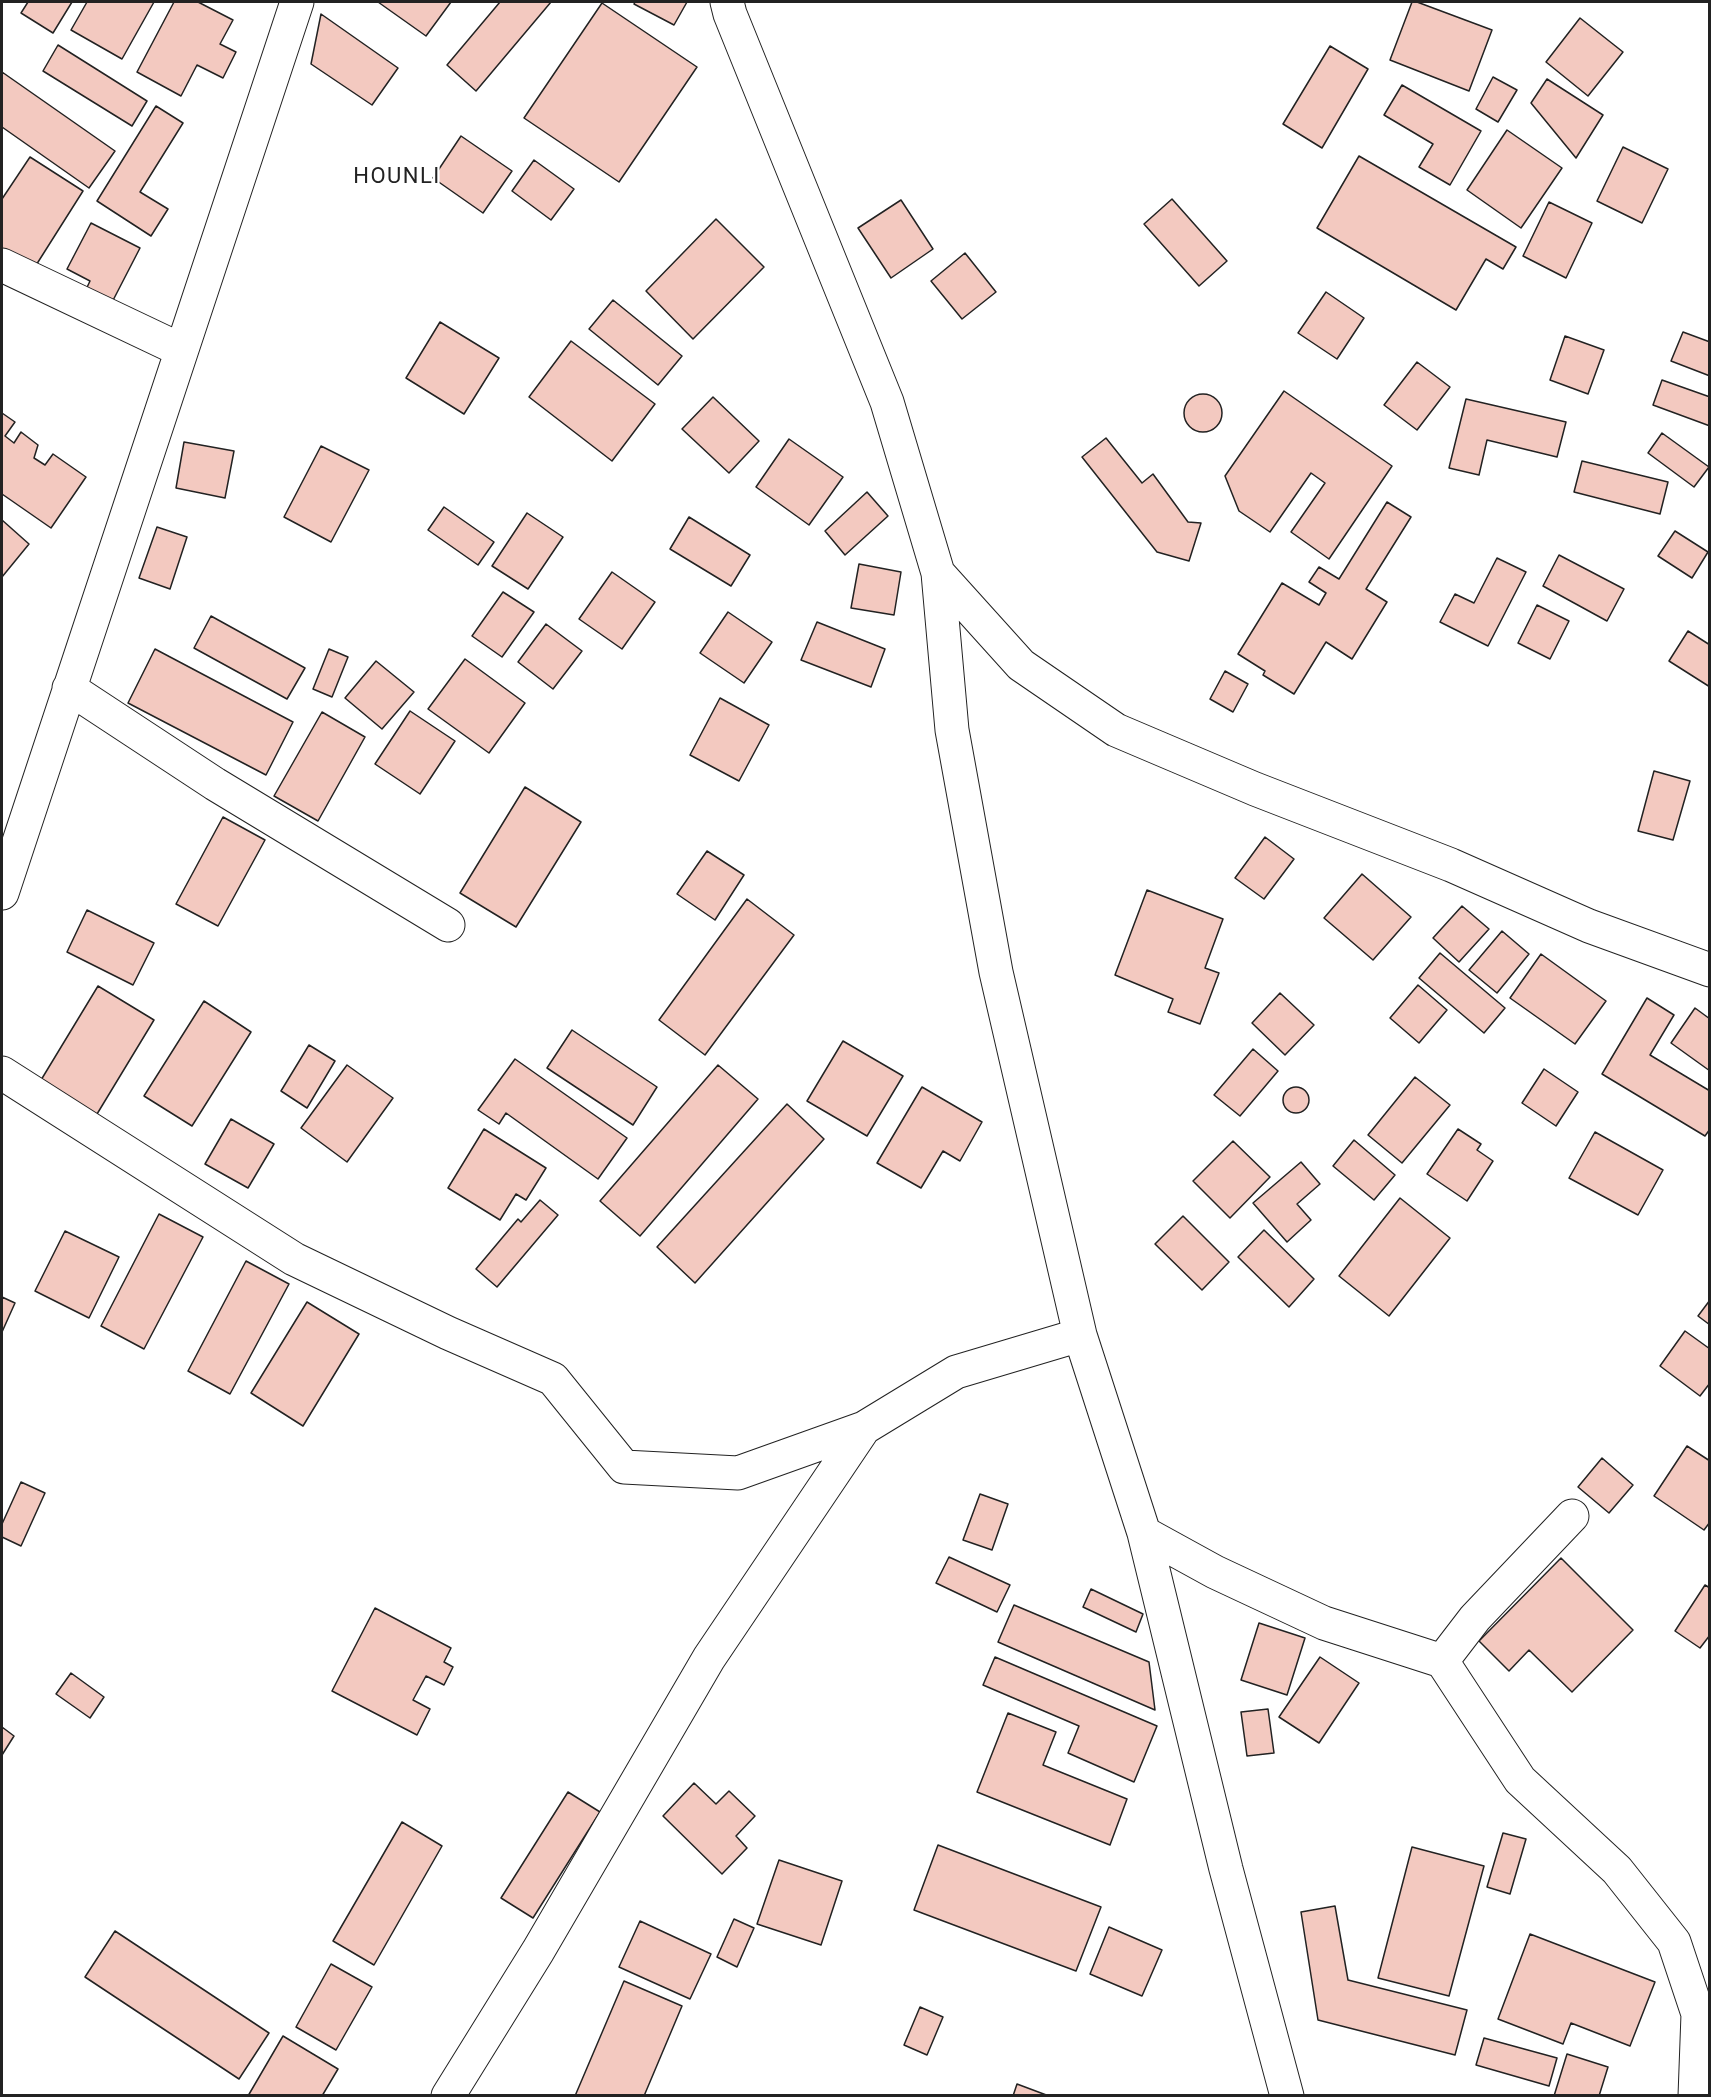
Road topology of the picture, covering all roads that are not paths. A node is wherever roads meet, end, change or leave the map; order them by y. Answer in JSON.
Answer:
{"nodes":[{"id":1,"x":297,"y":2,"type":"edge"},
{"id":2,"x":727,"y":2,"type":"edge"},
{"id":3,"x":2,"y":265,"type":"edge"},
{"id":4,"x":182,"y":350,"type":"junction"},
{"id":5,"x":938,"y":573,"type":"junction"},
{"id":6,"x":69,"y":688,"type":"junction"},
{"id":7,"x":2,"y":893,"type":"edge"},
{"id":8,"x":448,"y":925,"type":"dead end"},
{"id":9,"x":1710,"y":970,"type":"edge"},
{"id":10,"x":2,"y":1073,"type":"edge"},
{"id":11,"x":1080,"y":1335,"type":"junction"},
{"id":12,"x":864,"y":1428,"type":"junction"},
{"id":13,"x":1572,"y":1516,"type":"dead end"},
{"id":14,"x":1144,"y":1533,"type":"junction"},
{"id":15,"x":1442,"y":1661,"type":"junction"},
{"id":16,"x":448,"y":2096,"type":"edge"},
{"id":17,"x":1287,"y":2096,"type":"edge"},
{"id":18,"x":1695,"y":2096,"type":"edge"}],
"edges":[{"from":1,"to":4,"type":"street"},
{"from":2,"to":5,"type":"street"},
{"from":3,"to":4,"type":"street"},
{"from":4,"to":6,"type":"street"},
{"from":5,"to":9,"type":"street"},
{"from":5,"to":11,"type":"street"},
{"from":6,"to":7,"type":"street"},
{"from":6,"to":8,"type":"street"},
{"from":10,"to":12,"type":"street"},
{"from":11,"to":12,"type":"street"},
{"from":11,"to":14,"type":"street"},
{"from":12,"to":16,"type":"street"},
{"from":13,"to":15,"type":"street"},
{"from":14,"to":15,"type":"street"},
{"from":14,"to":17,"type":"street"},
{"from":15,"to":18,"type":"street"}]}
